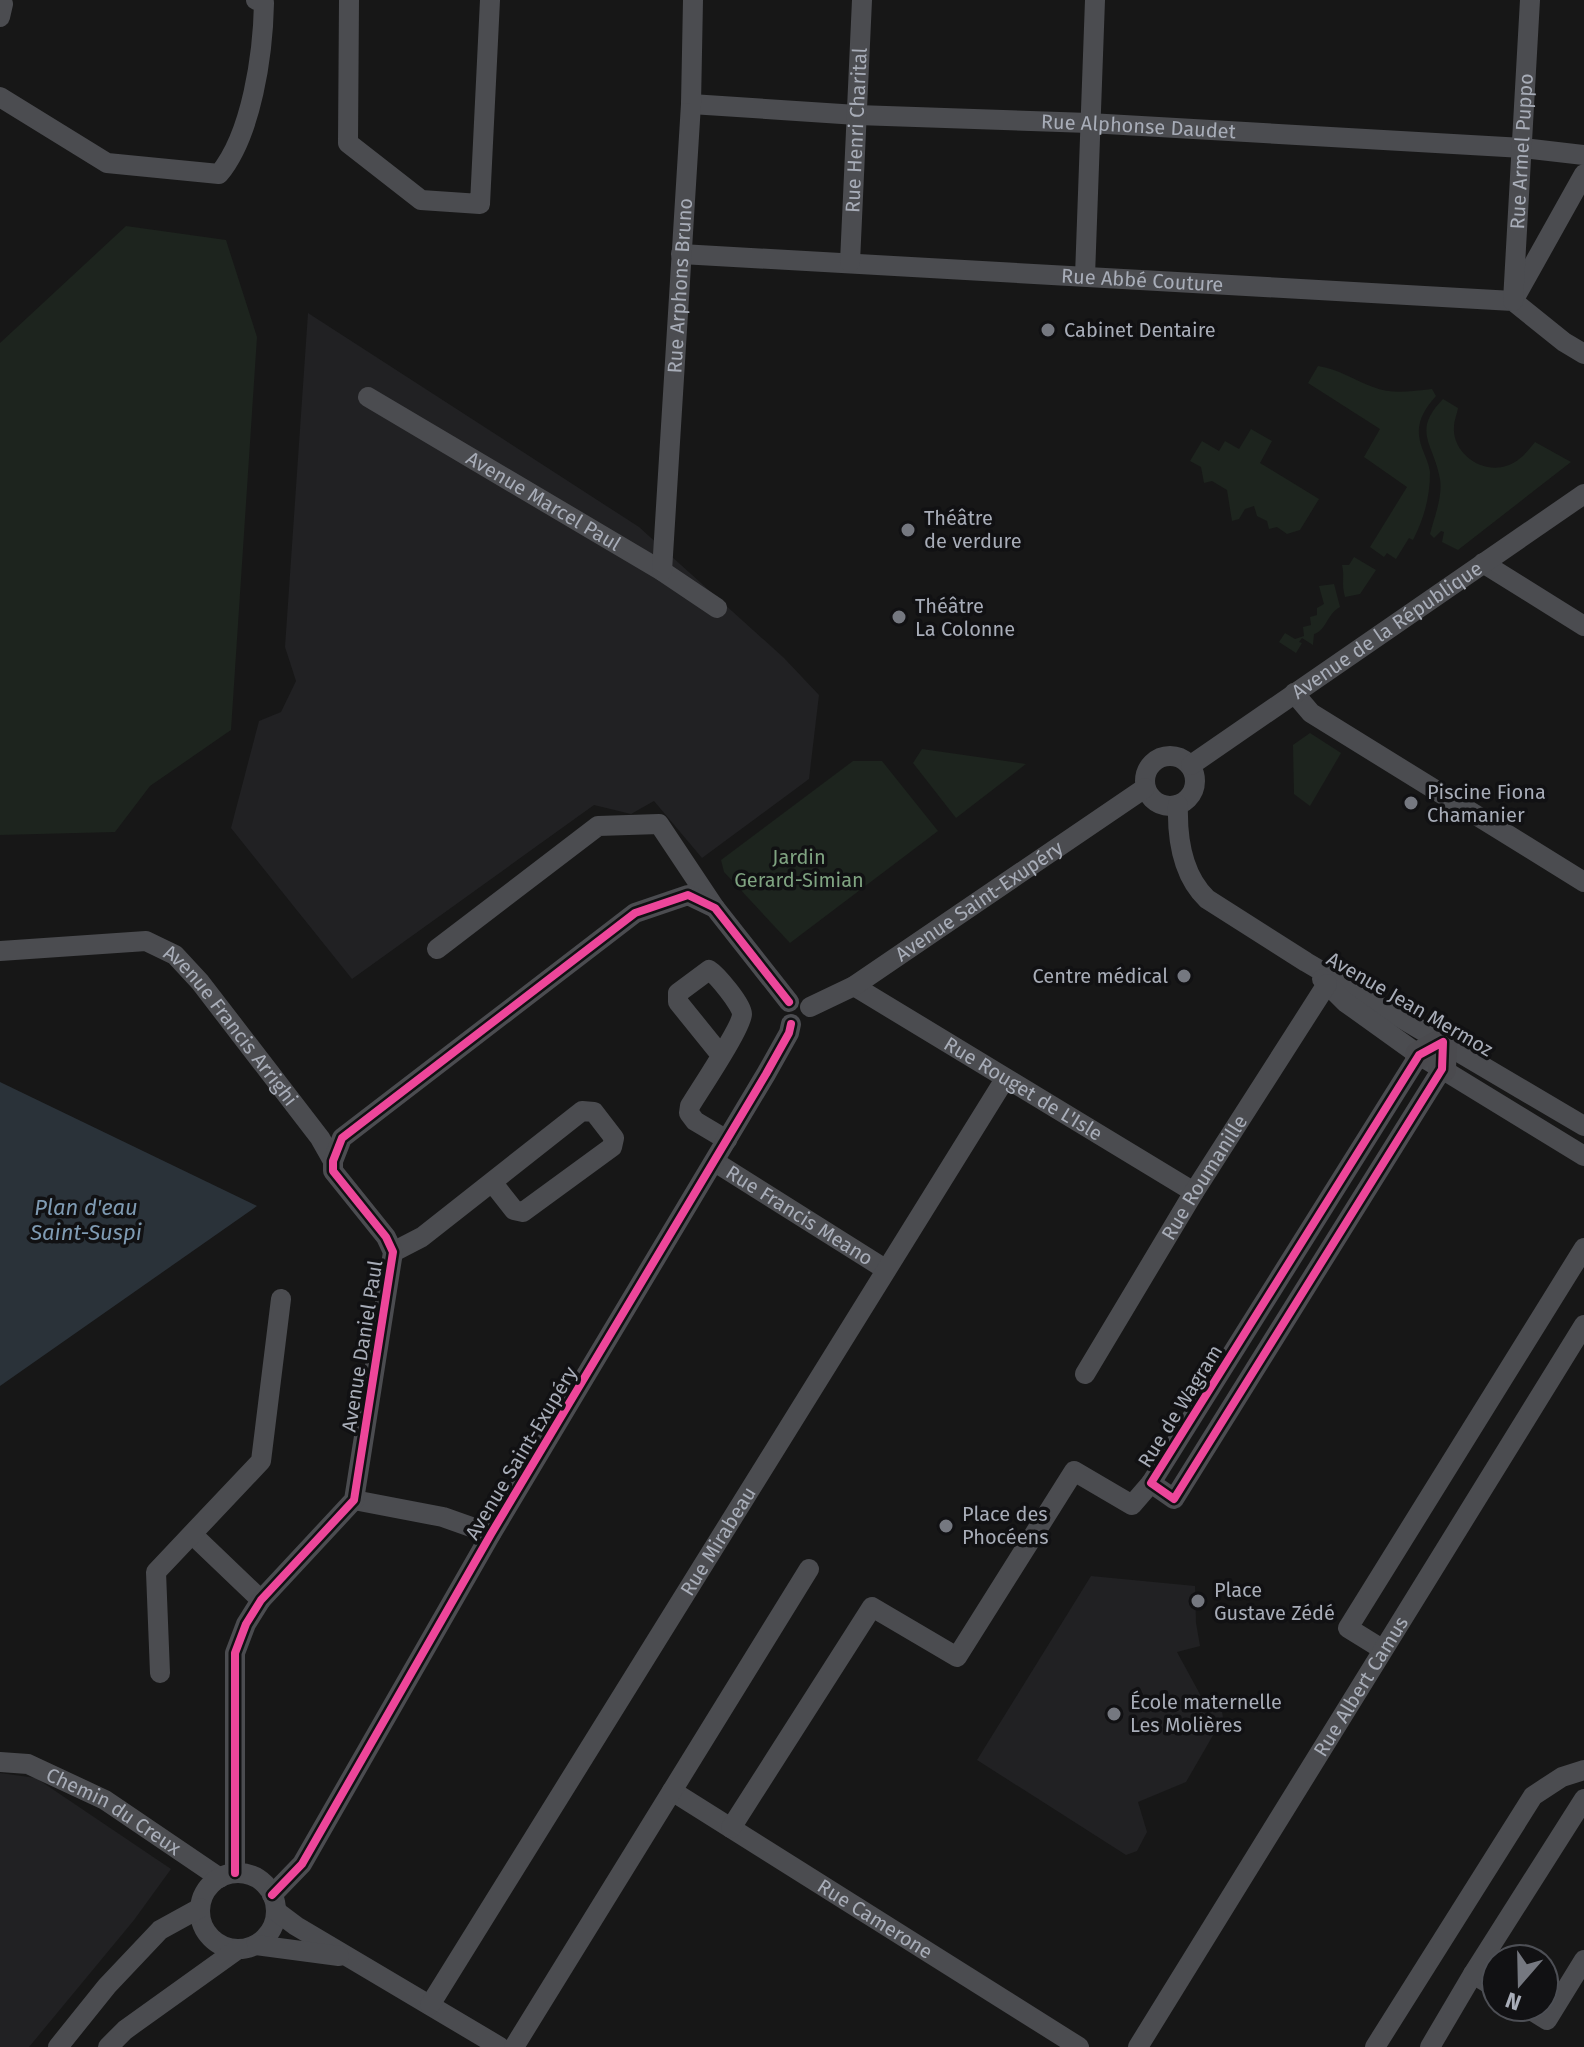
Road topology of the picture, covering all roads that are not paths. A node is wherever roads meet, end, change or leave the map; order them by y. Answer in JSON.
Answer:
{"nodes":[{"id":1,"x":256,"y":0,"type":"edge"},
{"id":2,"x":349,"y":0,"type":"edge"},
{"id":3,"x":490,"y":0,"type":"edge"},
{"id":4,"x":693,"y":0,"type":"edge"},
{"id":5,"x":862,"y":0,"type":"edge"},
{"id":6,"x":1095,"y":0,"type":"edge"},
{"id":7,"x":1530,"y":0,"type":"edge"},
{"id":8,"x":0,"y":97,"type":"edge"},
{"id":9,"x":691,"y":104,"type":"junction"},
{"id":10,"x":857,"y":115,"type":"junction"},
{"id":11,"x":1089,"y":123,"type":"junction"},
{"id":12,"x":1523,"y":148,"type":"junction"},
{"id":13,"x":1584,"y":155,"type":"edge"},
{"id":14,"x":1584,"y":174,"type":"edge"},
{"id":15,"x":681,"y":254,"type":"junction"},
{"id":16,"x":850,"y":262,"type":"junction"},
{"id":17,"x":1085,"y":276,"type":"junction"},
{"id":18,"x":1513,"y":301,"type":"junction"},
{"id":19,"x":1584,"y":354,"type":"edge"},
{"id":20,"x":368,"y":397,"type":"dead end"},
{"id":21,"x":1584,"y":494,"type":"edge"},
{"id":22,"x":1483,"y":563,"type":"junction"},
{"id":23,"x":662,"y":571,"type":"junction"},
{"id":24,"x":717,"y":608,"type":"dead end"},
{"id":25,"x":1584,"y":626,"type":"edge"},
{"id":26,"x":1294,"y":693,"type":"junction"},
{"id":27,"x":1191,"y":765,"type":"junction"},
{"id":28,"x":1145,"y":788,"type":"junction"},
{"id":29,"x":1178,"y":805,"type":"junction"},
{"id":30,"x":693,"y":874,"type":"junction"},
{"id":31,"x":1584,"y":882,"type":"edge"},
{"id":32,"x":688,"y":895,"type":"junction"},
{"id":33,"x":715,"y":908,"type":"junction"},
{"id":34,"x":437,"y":949,"type":"dead end"},
{"id":35,"x":0,"y":951,"type":"edge"},
{"id":36,"x":1306,"y":962,"type":"junction"},
{"id":37,"x":1327,"y":984,"type":"junction"},
{"id":38,"x":854,"y":986,"type":"junction"},
{"id":39,"x":789,"y":1002,"type":"junction"},
{"id":40,"x":810,"y":1007,"type":"junction"},
{"id":41,"x":791,"y":1024,"type":"junction"},
{"id":42,"x":720,"y":1054,"type":"dead end"},
{"id":43,"x":1435,"y":1055,"type":"junction"},
{"id":44,"x":1005,"y":1079,"type":"junction"},
{"id":45,"x":1584,"y":1126,"type":"edge"},
{"id":46,"x":727,"y":1140,"type":"junction"},
{"id":47,"x":1584,"y":1156,"type":"edge"},
{"id":48,"x":333,"y":1161,"type":"junction"},
{"id":49,"x":715,"y":1162,"type":"junction"},
{"id":50,"x":492,"y":1182,"type":"junction"},
{"id":51,"x":1194,"y":1192,"type":"junction"},
{"id":52,"x":1584,"y":1248,"type":"edge"},
{"id":53,"x":393,"y":1252,"type":"junction"},
{"id":54,"x":885,"y":1269,"type":"junction"},
{"id":55,"x":281,"y":1299,"type":"dead end"},
{"id":56,"x":1584,"y":1325,"type":"edge"},
{"id":57,"x":1085,"y":1374,"type":"dead end"},
{"id":58,"x":1151,"y":1483,"type":"junction"},
{"id":59,"x":354,"y":1500,"type":"junction"},
{"id":60,"x":491,"y":1534,"type":"junction"},
{"id":61,"x":193,"y":1535,"type":"junction"},
{"id":62,"x":809,"y":1569,"type":"dead end"},
{"id":63,"x":261,"y":1600,"type":"junction"},
{"id":64,"x":1382,"y":1649,"type":"junction"},
{"id":65,"x":160,"y":1673,"type":"dead end"},
{"id":66,"x":0,"y":1762,"type":"edge"},
{"id":67,"x":1584,"y":1770,"type":"edge"},
{"id":68,"x":1562,"y":1777,"type":"junction"},
{"id":69,"x":672,"y":1791,"type":"junction"},
{"id":70,"x":1582,"y":1802,"type":"edge"},
{"id":71,"x":731,"y":1828,"type":"junction"},
{"id":72,"x":228,"y":1876,"type":"junction"},
{"id":73,"x":270,"y":1895,"type":"junction"},
{"id":74,"x":200,"y":1908,"type":"junction"},
{"id":75,"x":247,"y":1947,"type":"junction"},
{"id":76,"x":353,"y":1959,"type":"junction"},
{"id":77,"x":1584,"y":1960,"type":"edge"},
{"id":78,"x":1473,"y":1974,"type":"junction"},
{"id":79,"x":1480,"y":1978,"type":"edge"},
{"id":80,"x":1560,"y":1999,"type":"edge"},
{"id":81,"x":430,"y":2005,"type":"junction"},
{"id":82,"x":58,"y":2047,"type":"edge"},
{"id":83,"x":108,"y":2047,"type":"edge"},
{"id":84,"x":500,"y":2047,"type":"edge"},
{"id":85,"x":514,"y":2047,"type":"edge"},
{"id":86,"x":1079,"y":2047,"type":"edge"},
{"id":87,"x":1138,"y":2047,"type":"edge"},
{"id":88,"x":1375,"y":2047,"type":"edge"},
{"id":89,"x":1430,"y":2047,"type":"edge"}],
"edges":[{"from":1,"to":8,"type":"street"},
{"from":2,"to":3,"type":"street"},
{"from":4,"to":9,"type":"street","name":"Rue Arphons Bruno"},
{"from":5,"to":10,"type":"street","name":"Rue Henri Charital"},
{"from":6,"to":11,"type":"street"},
{"from":7,"to":12,"type":"street","name":"Rue Armel Puppo"},
{"from":9,"to":10,"type":"street","name":"Rue Alphonse Daudet"},
{"from":9,"to":15,"type":"street","name":"Rue Arphons Bruno"},
{"from":10,"to":11,"type":"street","name":"Rue Alphonse Daudet"},
{"from":10,"to":16,"type":"street","name":"Rue Henri Charital"},
{"from":11,"to":12,"type":"street","name":"Rue Alphonse Daudet"},
{"from":11,"to":17,"type":"street"},
{"from":12,"to":13,"type":"street","name":"Rue Alphonse Daudet"},
{"from":12,"to":18,"type":"street","name":"Rue Armel Puppo"},
{"from":14,"to":18,"type":"street"},
{"from":15,"to":16,"type":"street","name":"Rue Abbé Couture"},
{"from":15,"to":23,"type":"street","name":"Rue Arphons Bruno"},
{"from":16,"to":17,"type":"street","name":"Rue Abbé Couture"},
{"from":17,"to":18,"type":"street","name":"Rue Abbé Couture"},
{"from":18,"to":19,"type":"street"},
{"from":20,"to":23,"type":"street","name":"Avenue Marcel Paul"},
{"from":21,"to":22,"type":"street","name":"Avenue de la République"},
{"from":22,"to":25,"type":"street"},
{"from":22,"to":26,"type":"street","name":"Avenue de la République"},
{"from":23,"to":24,"type":"street","name":"Avenue Marcel Paul"},
{"from":26,"to":27,"type":"street","name":"Avenue de la République"},
{"from":26,"to":31,"type":"street"},
{"from":27,"to":28,"type":"street"},
{"from":27,"to":29,"type":"street"},
{"from":28,"to":29,"type":"street"},
{"from":28,"to":38,"type":"street","name":"Avenue Saint-Exupéry"},
{"from":29,"to":36,"type":"street","name":"Avenue Jean Mermoz"},
{"from":30,"to":32,"type":"street"},
{"from":30,"to":33,"type":"street"},
{"from":30,"to":34,"type":"street"},
{"from":32,"to":33,"type":"street"},
{"from":32,"to":48,"type":"street"},
{"from":33,"to":39,"type":"street"},
{"from":35,"to":48,"type":"street","name":"Avenue Francis Arrighi"},
{"from":36,"to":37,"type":"street","name":"Avenue Jean Mermoz"},
{"from":36,"to":43,"type":"street","name":"Avenue Jean Mermoz"},
{"from":37,"to":43,"type":"street","name":"Avenue Jean Mermoz"},
{"from":37,"to":51,"type":"street","name":"Rue Roumanille"},
{"from":38,"to":40,"type":"street","name":"Avenue Saint-Exupéry"},
{"from":38,"to":44,"type":"street","name":"Rue Rouget de L'Isle"},
{"from":39,"to":40,"type":"street"},
{"from":39,"to":41,"type":"street"},
{"from":40,"to":41,"type":"street"},
{"from":41,"to":46,"type":"street","name":"Avenue Saint-Exupéry"},
{"from":42,"to":46,"type":"street"},
{"from":43,"to":45,"type":"street","name":"Avenue Jean Mermoz"},
{"from":43,"to":47,"type":"street","name":"Avenue Jean Mermoz"},
{"from":43,"to":58,"type":"street","name":"Rue de Wagram"},
{"from":43,"to":58,"type":"street","name":"Rue de Wagram"},
{"from":44,"to":51,"type":"street","name":"Rue Rouget de L'Isle"},
{"from":44,"to":54,"type":"street","name":"Rue Mirabeau"},
{"from":46,"to":49,"type":"street","name":"Avenue Saint-Exupéry"},
{"from":48,"to":53,"type":"street","name":"Avenue Daniel Paul"},
{"from":49,"to":54,"type":"street","name":"Rue Francis Meano"},
{"from":49,"to":60,"type":"street","name":"Avenue Saint-Exupéry"},
{"from":50,"to":50,"type":"street"},
{"from":50,"to":53,"type":"street"},
{"from":51,"to":57,"type":"street","name":"Rue Roumanille"},
{"from":52,"to":64,"type":"street"},
{"from":53,"to":59,"type":"street","name":"Avenue Daniel Paul"},
{"from":54,"to":81,"type":"street","name":"Rue Mirabeau"},
{"from":55,"to":61,"type":"street"},
{"from":56,"to":64,"type":"street","name":"Rue Albert Camus"},
{"from":58,"to":71,"type":"street"},
{"from":59,"to":60,"type":"street"},
{"from":59,"to":63,"type":"street"},
{"from":60,"to":73,"type":"street","name":"Avenue Saint-Exupéry"},
{"from":61,"to":63,"type":"street"},
{"from":61,"to":65,"type":"street"},
{"from":62,"to":69,"type":"street"},
{"from":63,"to":72,"type":"street"},
{"from":64,"to":87,"type":"street","name":"Rue Albert Camus"},
{"from":66,"to":72,"type":"street","name":"Chemin du Creux"},
{"from":67,"to":68,"type":"street"},
{"from":68,"to":70,"type":"street"},
{"from":68,"to":88,"type":"street"},
{"from":69,"to":71,"type":"street","name":"Rue Camerone"},
{"from":69,"to":85,"type":"street"},
{"from":70,"to":78,"type":"street"},
{"from":71,"to":86,"type":"street","name":"Rue Camerone"},
{"from":72,"to":73,"type":"street"},
{"from":72,"to":74,"type":"street"},
{"from":73,"to":75,"type":"street"},
{"from":73,"to":76,"type":"street"},
{"from":74,"to":75,"type":"street"},
{"from":74,"to":82,"type":"street"},
{"from":75,"to":76,"type":"street"},
{"from":75,"to":83,"type":"street"},
{"from":76,"to":81,"type":"street"},
{"from":77,"to":80,"type":"street"},
{"from":78,"to":79,"type":"street"},
{"from":78,"to":89,"type":"street"},
{"from":81,"to":84,"type":"street"}]}
